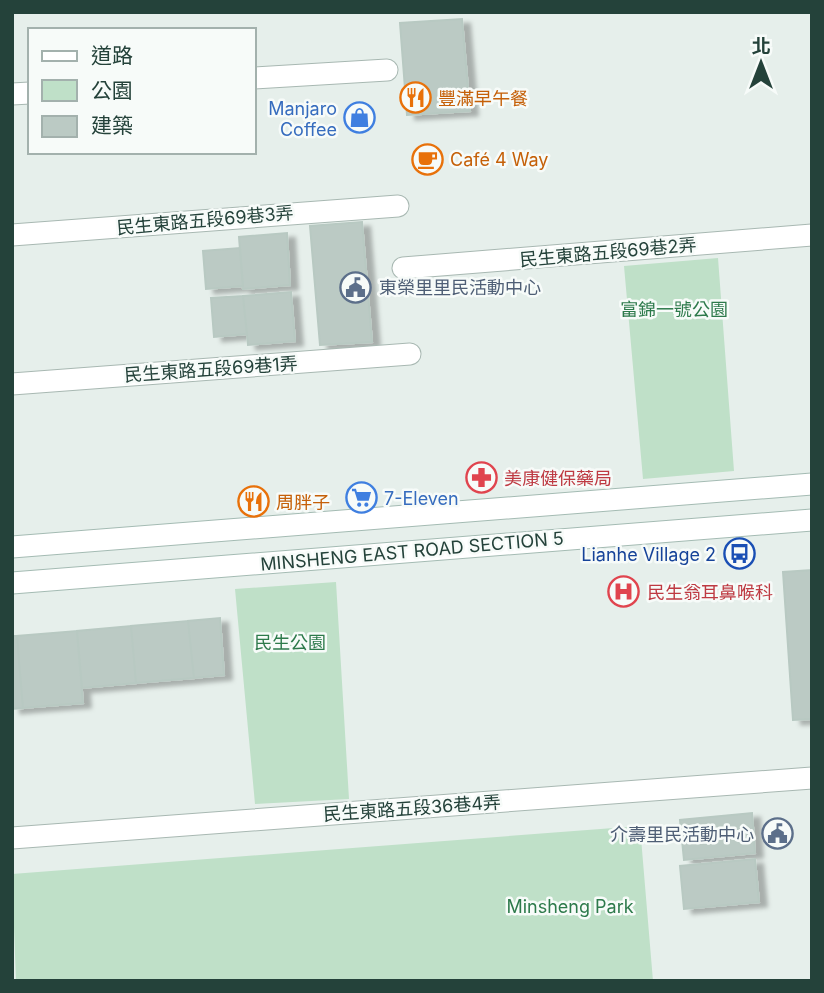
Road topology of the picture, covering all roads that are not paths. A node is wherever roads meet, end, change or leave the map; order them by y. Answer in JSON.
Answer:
{"nodes":[{"id":1,"x":387,"y":70,"type":"dead end"},
{"id":2,"x":256,"y":78,"type":"edge"},
{"id":3,"x":398,"y":206,"type":"dead end"},
{"id":4,"x":12,"y":235,"type":"edge"},
{"id":5,"x":812,"y":235,"type":"edge"},
{"id":6,"x":403,"y":268,"type":"dead end"},
{"id":7,"x":411,"y":354,"type":"dead end"},
{"id":8,"x":12,"y":384,"type":"edge"},
{"id":9,"x":812,"y":484,"type":"edge"},
{"id":10,"x":812,"y":520,"type":"edge"},
{"id":11,"x":12,"y":547,"type":"edge"},
{"id":12,"x":12,"y":583,"type":"edge"},
{"id":13,"x":812,"y":778,"type":"edge"},
{"id":14,"x":12,"y":838,"type":"edge"}],
"edges":[{"from":1,"to":2,"type":"street"},
{"from":3,"to":4,"type":"street","name":"民生東路五段69巷3弄"},
{"from":5,"to":6,"type":"street","name":"民生東路五段69巷2弄"},
{"from":7,"to":8,"type":"street","name":"民生東路五段69巷1弄"},
{"from":9,"to":11,"type":"street","name":"MINSHENG EAST ROAD SECTION 5"},
{"from":10,"to":12,"type":"street","name":"MINSHENG EAST ROAD SECTION 5"},
{"from":13,"to":14,"type":"street","name":"民生東路五段36巷4弄"}]}
